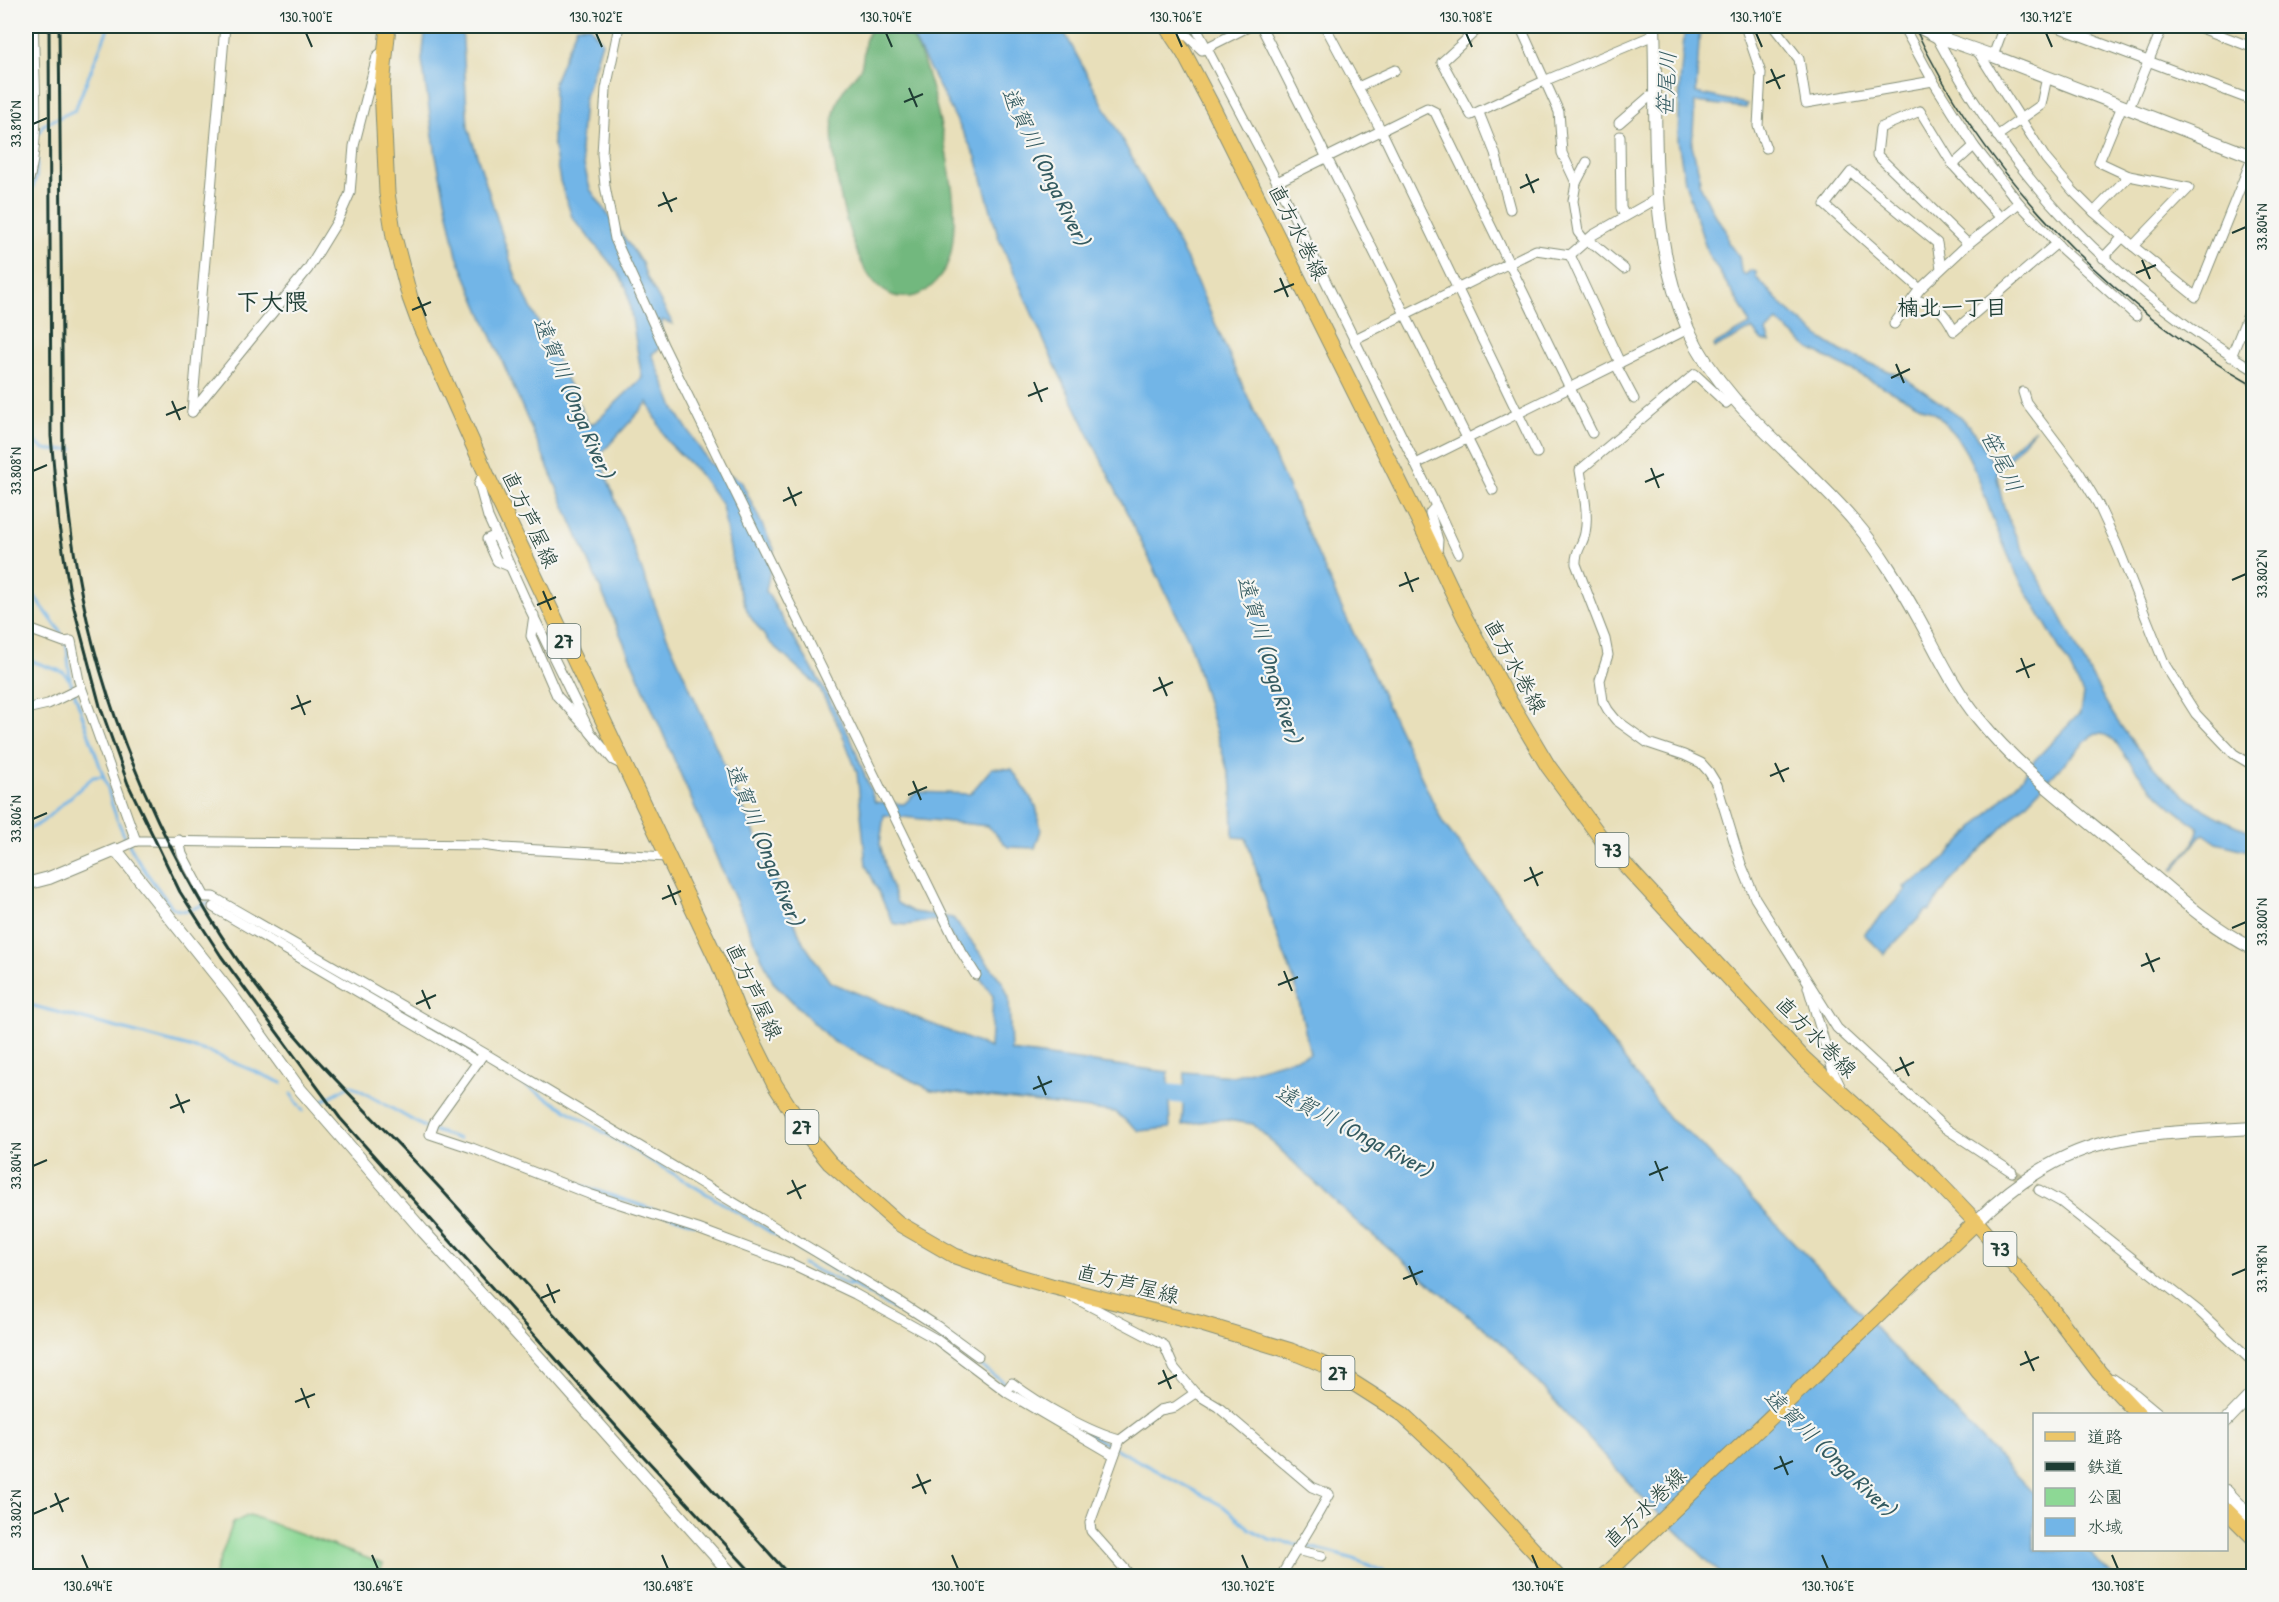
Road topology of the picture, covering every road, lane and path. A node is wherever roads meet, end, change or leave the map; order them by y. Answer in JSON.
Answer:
{"nodes":[{"id":1,"x":32,"y":26,"type":"edge"},
{"id":2,"x":225,"y":26,"type":"edge"},
{"id":3,"x":388,"y":26,"type":"edge"},
{"id":4,"x":619,"y":26,"type":"edge"},
{"id":5,"x":1166,"y":26,"type":"edge"},
{"id":6,"x":1177,"y":26,"type":"edge"},
{"id":7,"x":1195,"y":26,"type":"edge"},
{"id":8,"x":1250,"y":26,"type":"edge"},
{"id":9,"x":1260,"y":26,"type":"edge"},
{"id":10,"x":1325,"y":26,"type":"edge"},
{"id":11,"x":1482,"y":26,"type":"edge"},
{"id":12,"x":1520,"y":26,"type":"edge"},
{"id":13,"x":1744,"y":26,"type":"edge"},
{"id":14,"x":1773,"y":26,"type":"edge"},
{"id":15,"x":1903,"y":26,"type":"edge"},
{"id":16,"x":1917,"y":26,"type":"edge"},
{"id":17,"x":2004,"y":26,"type":"edge"},
{"id":18,"x":2055,"y":26,"type":"edge"},
{"id":19,"x":2163,"y":26,"type":"edge"},
{"id":20,"x":2196,"y":26,"type":"edge"},
{"id":21,"x":1654,"y":30,"type":"edge"},
{"id":22,"x":1936,"y":36,"type":"junction"},
{"id":23,"x":1207,"y":47,"type":"junction"},
{"id":24,"x":2253,"y":48,"type":"edge"},
{"id":25,"x":385,"y":50,"type":"junction"},
{"id":26,"x":1977,"y":50,"type":"junction"},
{"id":27,"x":1994,"y":56,"type":"junction"},
{"id":28,"x":2149,"y":61,"type":"junction"},
{"id":29,"x":1395,"y":70,"type":"dead end"},
{"id":30,"x":2047,"y":77,"type":"junction"},
{"id":31,"x":1544,"y":81,"type":"junction"},
{"id":32,"x":1933,"y":81,"type":"junction"},
{"id":33,"x":29,"y":84,"type":"edge"},
{"id":34,"x":1358,"y":87,"type":"junction"},
{"id":35,"x":1655,"y":96,"type":"junction"},
{"id":36,"x":2253,"y":101,"type":"edge"},
{"id":37,"x":2126,"y":107,"type":"junction"},
{"id":38,"x":1479,"y":113,"type":"junction"},
{"id":39,"x":2021,"y":118,"type":"junction"},
{"id":40,"x":1619,"y":123,"type":"dead end"},
{"id":41,"x":1382,"y":132,"type":"junction"},
{"id":42,"x":1620,"y":136,"type":"dead end"},
{"id":43,"x":1997,"y":136,"type":"junction"},
{"id":44,"x":1974,"y":146,"type":"junction"},
{"id":45,"x":1766,"y":148,"type":"dead end"},
{"id":46,"x":1327,"y":157,"type":"junction"},
{"id":47,"x":2253,"y":157,"type":"edge"},
{"id":48,"x":1587,"y":162,"type":"dead end"},
{"id":49,"x":1953,"y":165,"type":"junction"},
{"id":50,"x":2129,"y":176,"type":"junction"},
{"id":51,"x":1277,"y":182,"type":"junction"},
{"id":52,"x":1576,"y":183,"type":"junction"},
{"id":53,"x":26,"y":185,"type":"edge"},
{"id":54,"x":1658,"y":198,"type":"junction"},
{"id":55,"x":2019,"y":203,"type":"junction"},
{"id":56,"x":1510,"y":209,"type":"dead end"},
{"id":57,"x":2094,"y":212,"type":"junction"},
{"id":58,"x":1625,"y":216,"type":"junction"},
{"id":59,"x":2001,"y":218,"type":"junction"},
{"id":60,"x":2123,"y":237,"type":"junction"},
{"id":61,"x":1585,"y":241,"type":"junction"},
{"id":62,"x":2057,"y":243,"type":"junction"},
{"id":63,"x":1968,"y":244,"type":"junction"},
{"id":64,"x":2133,"y":246,"type":"junction"},
{"id":65,"x":1569,"y":255,"type":"junction"},
{"id":66,"x":2103,"y":258,"type":"junction"},
{"id":67,"x":1508,"y":264,"type":"junction"},
{"id":68,"x":1624,"y":268,"type":"dead end"},
{"id":69,"x":1941,"y":268,"type":"junction"},
{"id":70,"x":1458,"y":289,"type":"junction"},
{"id":71,"x":1920,"y":289,"type":"junction"},
{"id":72,"x":1913,"y":299,"type":"junction"},
{"id":73,"x":2253,"y":300,"type":"edge"},
{"id":74,"x":1406,"y":314,"type":"junction"},
{"id":75,"x":2136,"y":316,"type":"dead end"},
{"id":76,"x":1894,"y":324,"type":"dead end"},
{"id":77,"x":1688,"y":329,"type":"junction"},
{"id":78,"x":1355,"y":339,"type":"junction"},
{"id":79,"x":2231,"y":357,"type":"junction"},
{"id":80,"x":1618,"y":364,"type":"junction"},
{"id":81,"x":2253,"y":370,"type":"edge"},
{"id":82,"x":1570,"y":387,"type":"junction"},
{"id":83,"x":2023,"y":392,"type":"dead end"},
{"id":84,"x":1733,"y":397,"type":"junction"},
{"id":85,"x":1634,"y":399,"type":"dead end"},
{"id":86,"x":1518,"y":413,"type":"junction"},
{"id":87,"x":1592,"y":433,"type":"dead end"},
{"id":88,"x":1467,"y":438,"type":"junction"},
{"id":89,"x":1537,"y":453,"type":"dead end"},
{"id":90,"x":1416,"y":464,"type":"junction"},
{"id":91,"x":484,"y":469,"type":"junction"},
{"id":92,"x":1492,"y":490,"type":"dead end"},
{"id":93,"x":1436,"y":506,"type":"junction"},
{"id":94,"x":1458,"y":553,"type":"dead end"},
{"id":95,"x":1437,"y":559,"type":"junction"},
{"id":96,"x":534,"y":615,"type":"junction"},
{"id":97,"x":26,"y":628,"type":"edge"},
{"id":98,"x":81,"y":688,"type":"junction"},
{"id":99,"x":26,"y":710,"type":"edge"},
{"id":100,"x":590,"y":730,"type":"junction"},
{"id":101,"x":623,"y":765,"type":"junction"},
{"id":102,"x":2253,"y":766,"type":"edge"},
{"id":103,"x":179,"y":840,"type":"junction"},
{"id":104,"x":126,"y":845,"type":"junction"},
{"id":105,"x":667,"y":857,"type":"junction"},
{"id":106,"x":26,"y":884,"type":"edge"},
{"id":107,"x":213,"y":908,"type":"dead end"},
{"id":108,"x":2253,"y":949,"type":"edge"},
{"id":109,"x":976,"y":975,"type":"dead end"},
{"id":110,"x":1806,"y":981,"type":"junction"},
{"id":111,"x":1846,"y":1097,"type":"junction"},
{"id":112,"x":2253,"y":1128,"type":"edge"},
{"id":113,"x":2012,"y":1172,"type":"tunnel mouth"},
{"id":114,"x":2039,"y":1190,"type":"tunnel mouth"},
{"id":115,"x":1972,"y":1225,"type":"junction"},
{"id":116,"x":1052,"y":1286,"type":"junction"},
{"id":117,"x":978,"y":1356,"type":"dead end"},
{"id":118,"x":2253,"y":1363,"type":"edge"},
{"id":119,"x":2098,"y":1372,"type":"junction"},
{"id":120,"x":1008,"y":1388,"type":"junction"},
{"id":121,"x":2253,"y":1392,"type":"edge"},
{"id":122,"x":1195,"y":1393,"type":"junction"},
{"id":123,"x":2137,"y":1413,"type":"edge"},
{"id":124,"x":2156,"y":1413,"type":"edge"},
{"id":125,"x":2228,"y":1419,"type":"edge"},
{"id":126,"x":1117,"y":1448,"type":"junction"},
{"id":127,"x":2228,"y":1493,"type":"edge"},
{"id":128,"x":2228,"y":1511,"type":"edge"},
{"id":129,"x":2253,"y":1520,"type":"edge"},
{"id":130,"x":2253,"y":1538,"type":"edge"},
{"id":131,"x":1298,"y":1547,"type":"junction"},
{"id":132,"x":1322,"y":1556,"type":"dead end"},
{"id":133,"x":733,"y":1576,"type":"edge"},
{"id":134,"x":1131,"y":1576,"type":"edge"},
{"id":135,"x":1281,"y":1576,"type":"edge"},
{"id":136,"x":1557,"y":1576,"type":"edge"},
{"id":137,"x":1604,"y":1576,"type":"edge"}],
"edges":[{"from":1,"to":33,"type":"street"},
{"from":2,"to":25,"type":"street"},
{"from":3,"to":25,"type":"main road","name":"直方芦屋線","number":"27"},
{"from":4,"to":109,"type":"street"},
{"from":5,"to":95,"type":"main road","name":"直方水巻線","number":"73"},
{"from":6,"to":23,"type":"street"},
{"from":7,"to":23,"type":"street"},
{"from":8,"to":23,"type":"street"},
{"from":9,"to":46,"type":"street"},
{"from":10,"to":34,"type":"street"},
{"from":11,"to":38,"type":"street"},
{"from":12,"to":31,"type":"street"},
{"from":13,"to":45,"type":"street"},
{"from":14,"to":32,"type":"street"},
{"from":15,"to":32,"type":"street"},
{"from":16,"to":22,"type":"street"},
{"from":17,"to":27,"type":"street"},
{"from":18,"to":28,"type":"street"},
{"from":19,"to":28,"type":"street"},
{"from":20,"to":24,"type":"street"},
{"from":21,"to":31,"type":"street"},
{"from":21,"to":35,"type":"street"},
{"from":22,"to":26,"type":"street"},
{"from":22,"to":43,"type":"street"},
{"from":23,"to":51,"type":"street"},
{"from":25,"to":91,"type":"main road","name":"直方芦屋線","number":"27"},
{"from":26,"to":27,"type":"street"},
{"from":26,"to":39,"type":"street"},
{"from":27,"to":30,"type":"street"},
{"from":28,"to":36,"type":"street"},
{"from":28,"to":37,"type":"street"},
{"from":29,"to":34,"type":"street"},
{"from":30,"to":37,"type":"street"},
{"from":30,"to":39,"type":"street"},
{"from":31,"to":38,"type":"street"},
{"from":31,"to":52,"type":"street"},
{"from":32,"to":44,"type":"street"},
{"from":33,"to":53,"type":"street"},
{"from":34,"to":41,"type":"street"},
{"from":35,"to":40,"type":"street"},
{"from":35,"to":54,"type":"street"},
{"from":37,"to":47,"type":"street"},
{"from":37,"to":50,"type":"street"},
{"from":38,"to":56,"type":"street"},
{"from":39,"to":43,"type":"street"},
{"from":39,"to":57,"type":"street"},
{"from":41,"to":46,"type":"street"},
{"from":41,"to":67,"type":"street"},
{"from":41,"to":70,"type":"street"},
{"from":42,"to":58,"type":"street"},
{"from":43,"to":66,"type":"street"},
{"from":44,"to":49,"type":"street"},
{"from":44,"to":55,"type":"street"},
{"from":46,"to":51,"type":"street"},
{"from":46,"to":74,"type":"street"},
{"from":47,"to":64,"type":"street"},
{"from":48,"to":52,"type":"street"},
{"from":49,"to":59,"type":"street"},
{"from":49,"to":63,"type":"street"},
{"from":50,"to":57,"type":"street"},
{"from":50,"to":64,"type":"street"},
{"from":51,"to":78,"type":"street"},
{"from":52,"to":61,"type":"street"},
{"from":54,"to":58,"type":"street"},
{"from":54,"to":77,"type":"street"},
{"from":55,"to":59,"type":"street"},
{"from":55,"to":62,"type":"street"},
{"from":57,"to":60,"type":"street"},
{"from":58,"to":61,"type":"street"},
{"from":59,"to":63,"type":"street"},
{"from":60,"to":64,"type":"street"},
{"from":60,"to":66,"type":"street"},
{"from":61,"to":65,"type":"street"},
{"from":61,"to":68,"type":"street"},
{"from":62,"to":72,"type":"street"},
{"from":62,"to":75,"type":"street"},
{"from":63,"to":69,"type":"street"},
{"from":65,"to":67,"type":"street"},
{"from":65,"to":80,"type":"street"},
{"from":66,"to":79,"type":"street"},
{"from":67,"to":70,"type":"street"},
{"from":67,"to":82,"type":"street"},
{"from":69,"to":71,"type":"street"},
{"from":69,"to":71,"type":"street"},
{"from":70,"to":74,"type":"street"},
{"from":70,"to":86,"type":"street"},
{"from":71,"to":72,"type":"street"},
{"from":72,"to":76,"type":"street"},
{"from":73,"to":79,"type":"street"},
{"from":74,"to":78,"type":"street"},
{"from":74,"to":88,"type":"street"},
{"from":77,"to":80,"type":"street"},
{"from":77,"to":84,"type":"street"},
{"from":78,"to":90,"type":"street"},
{"from":79,"to":81,"type":"street"},
{"from":80,"to":82,"type":"street"},
{"from":80,"to":85,"type":"street"},
{"from":82,"to":86,"type":"street"},
{"from":82,"to":87,"type":"street"},
{"from":83,"to":102,"type":"street"},
{"from":84,"to":108,"type":"street"},
{"from":84,"to":110,"type":"street"},
{"from":86,"to":88,"type":"street"},
{"from":86,"to":89,"type":"street"},
{"from":88,"to":90,"type":"street"},
{"from":88,"to":92,"type":"street"},
{"from":90,"to":93,"type":"street"},
{"from":91,"to":96,"type":"street"},
{"from":91,"to":101,"type":"main road","name":"直方芦屋線","number":"27"},
{"from":93,"to":94,"type":"street"},
{"from":93,"to":95,"type":"street"},
{"from":95,"to":111,"type":"main road","name":"直方水巻線","number":"73"},
{"from":96,"to":100,"type":"street"},
{"from":96,"to":100,"type":"street"},
{"from":97,"to":98,"type":"street"},
{"from":98,"to":99,"type":"street"},
{"from":98,"to":104,"type":"street"},
{"from":100,"to":101,"type":"street"},
{"from":101,"to":105,"type":"main road","name":"直方芦屋線","number":"27"},
{"from":103,"to":104,"type":"street"},
{"from":103,"to":105,"type":"street"},
{"from":103,"to":117,"type":"street"},
{"from":104,"to":106,"type":"street"},
{"from":104,"to":133,"type":"street"},
{"from":105,"to":116,"type":"main road","name":"直方芦屋線","number":"27"},
{"from":107,"to":120,"type":"street"},
{"from":110,"to":111,"type":"street"},
{"from":110,"to":113,"type":"street"},
{"from":111,"to":115,"type":"main road","name":"直方水巻線","number":"73"},
{"from":112,"to":115,"type":"street"},
{"from":114,"to":118,"type":"street"},
{"from":115,"to":119,"type":"main road","name":"直方水巻線","number":"73"},
{"from":115,"to":137,"type":"main road","name":"直方水巻線","number":"73"},
{"from":116,"to":122,"type":"street"},
{"from":116,"to":136,"type":"main road","name":"直方芦屋線","number":"27"},
{"from":119,"to":123,"type":"main road","name":"直方水巻線","number":"73"},
{"from":119,"to":124,"type":"street"},
{"from":120,"to":126,"type":"street"},
{"from":120,"to":126,"type":"street"},
{"from":121,"to":125,"type":"street"},
{"from":122,"to":126,"type":"street"},
{"from":122,"to":131,"type":"street"},
{"from":126,"to":134,"type":"street"},
{"from":127,"to":129,"type":"street"},
{"from":128,"to":130,"type":"main road"},
{"from":131,"to":132,"type":"street"},
{"from":131,"to":135,"type":"street"}]}
